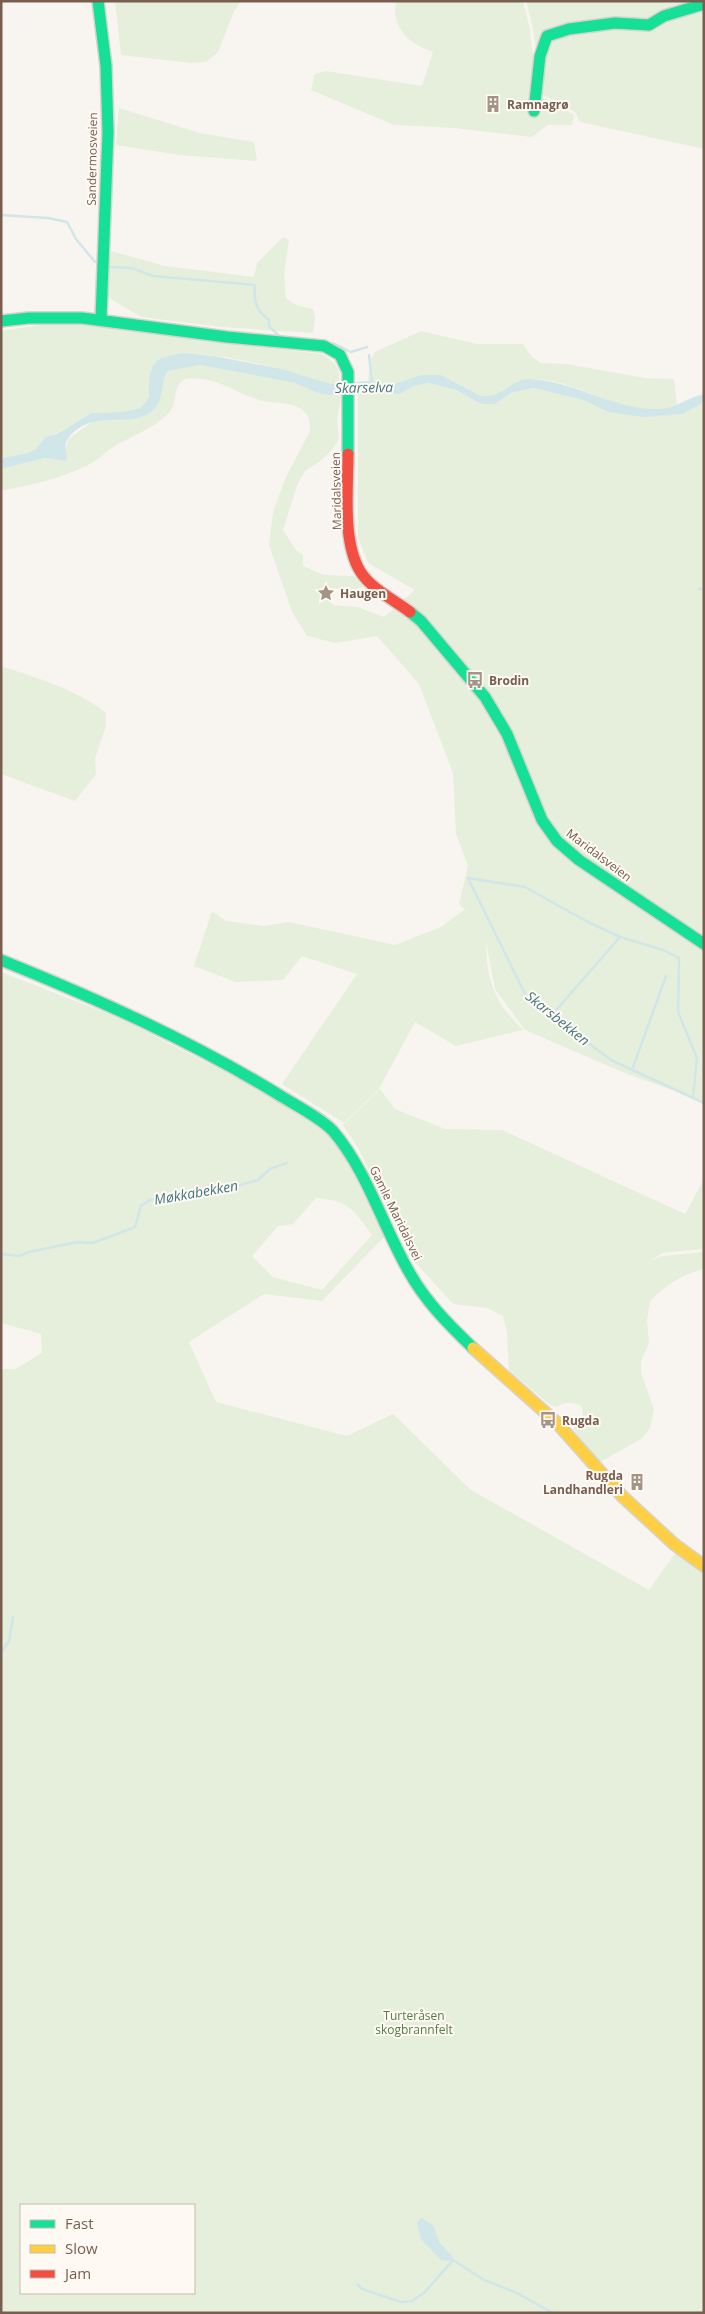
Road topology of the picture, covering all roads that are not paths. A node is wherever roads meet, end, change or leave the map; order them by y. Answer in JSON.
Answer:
{"nodes":[{"id":1,"x":98,"y":1,"type":"edge"},
{"id":2,"x":704,"y":4,"type":"edge"},
{"id":3,"x":534,"y":111,"type":"dead end"},
{"id":4,"x":101,"y":318,"type":"junction"},
{"id":5,"x":1,"y":321,"type":"edge"},
{"id":6,"x":704,"y":944,"type":"edge"},
{"id":7,"x":1,"y":960,"type":"edge"},
{"id":8,"x":704,"y":1566,"type":"edge"}],
"edges":[{"from":1,"to":4,"type":"street","name":"Sandermosveien"},
{"from":2,"to":3,"type":"street"},
{"from":4,"to":5,"type":"street","name":"Maridalsveien"},
{"from":4,"to":6,"type":"street","name":"Maridalsveien"},
{"from":7,"to":8,"type":"street","name":"Gamle Maridalsvei"}]}
